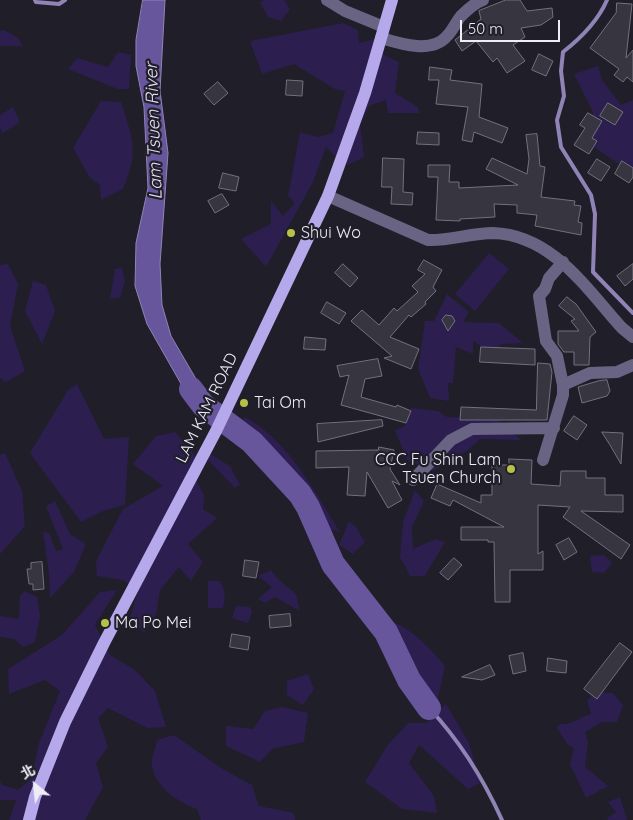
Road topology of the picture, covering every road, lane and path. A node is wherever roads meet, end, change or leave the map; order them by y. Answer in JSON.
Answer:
{"nodes":[{"id":1,"x":327,"y":0,"type":"edge"},
{"id":2,"x":392,"y":0,"type":"edge"},
{"id":3,"x":483,"y":0,"type":"edge"},
{"id":4,"x":383,"y":32,"type":"junction"},
{"id":5,"x":328,"y":196,"type":"junction"},
{"id":6,"x":563,"y":262,"type":"junction"},
{"id":7,"x":633,"y":337,"type":"edge"},
{"id":8,"x":633,"y":365,"type":"edge"},
{"id":9,"x":563,"y":385,"type":"junction"},
{"id":10,"x":554,"y":428,"type":"junction"},
{"id":11,"x":543,"y":460,"type":"dead end"},
{"id":12,"x":413,"y":480,"type":"dead end"},
{"id":13,"x":30,"y":820,"type":"edge"}],
"edges":[{"from":1,"to":4,"type":"street"},
{"from":2,"to":4,"type":"main road","name":"LAM KAM ROAD"},
{"from":3,"to":4,"type":"street"},
{"from":4,"to":5,"type":"main road","name":"LAM KAM ROAD"},
{"from":5,"to":6,"type":"street"},
{"from":5,"to":13,"type":"main road","name":"LAM KAM ROAD"},
{"from":6,"to":7,"type":"street"},
{"from":6,"to":9,"type":"street"},
{"from":8,"to":9,"type":"street"},
{"from":9,"to":10,"type":"street"},
{"from":10,"to":11,"type":"street"},
{"from":10,"to":12,"type":"street"}]}
